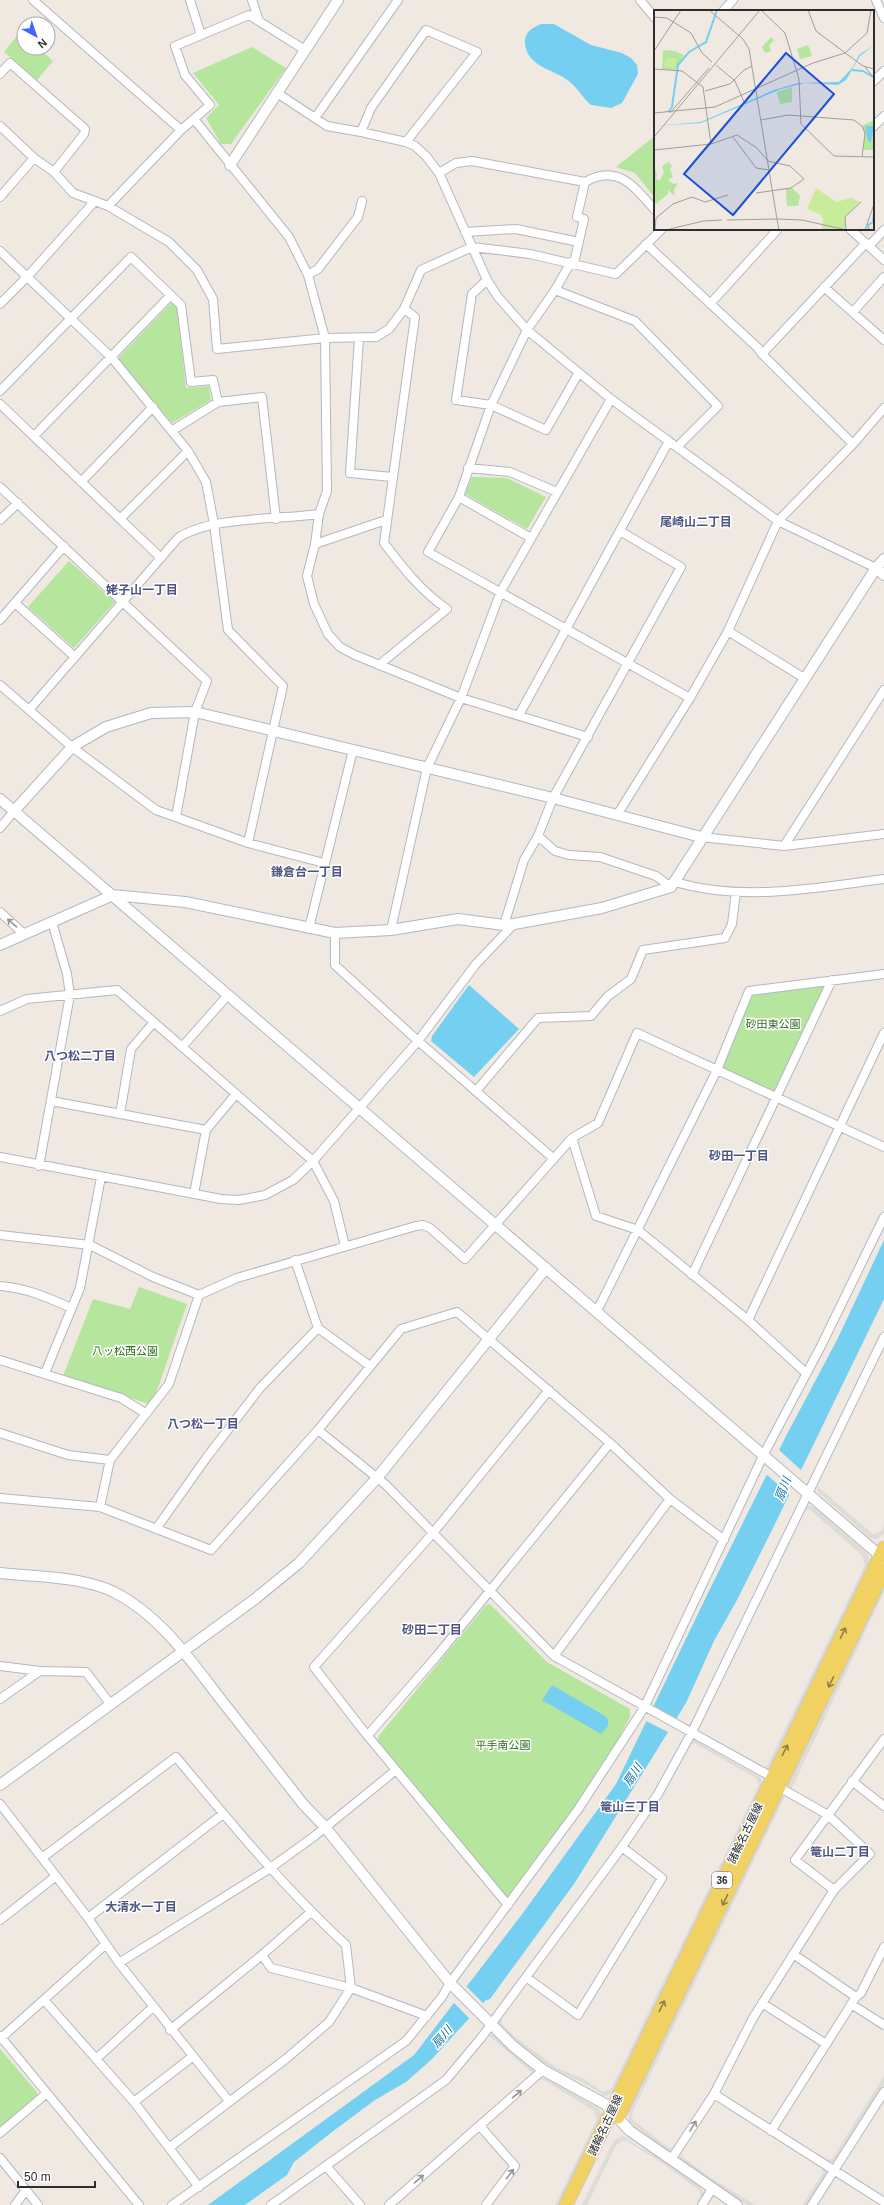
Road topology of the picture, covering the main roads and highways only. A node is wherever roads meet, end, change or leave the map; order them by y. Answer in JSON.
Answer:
{"nodes":[{"id":1,"x":883,"y":1555,"type":"edge"},
{"id":2,"x":884,"y":1572,"type":"edge"},
{"id":3,"x":775,"y":1782,"type":"junction"},
{"id":4,"x":614,"y":2115,"type":"junction"},
{"id":5,"x":566,"y":2205,"type":"edge"},
{"id":6,"x":576,"y":2205,"type":"edge"}],
"edges":[{"from":3,"to":1,"type":"main road","name":"諸輪名古屋線","number":"36","one_way":true},
{"from":2,"to":3,"type":"main road","name":"諸輪名古屋線","number":"36","one_way":true},
{"from":3,"to":4,"type":"main road","name":"諸輪名古屋線","number":"36"},
{"from":4,"to":5,"type":"main road","name":"諸輪名古屋線","number":"36"},
{"from":4,"to":6,"type":"main road","name":"諸輪名古屋線","number":"36"}]}
